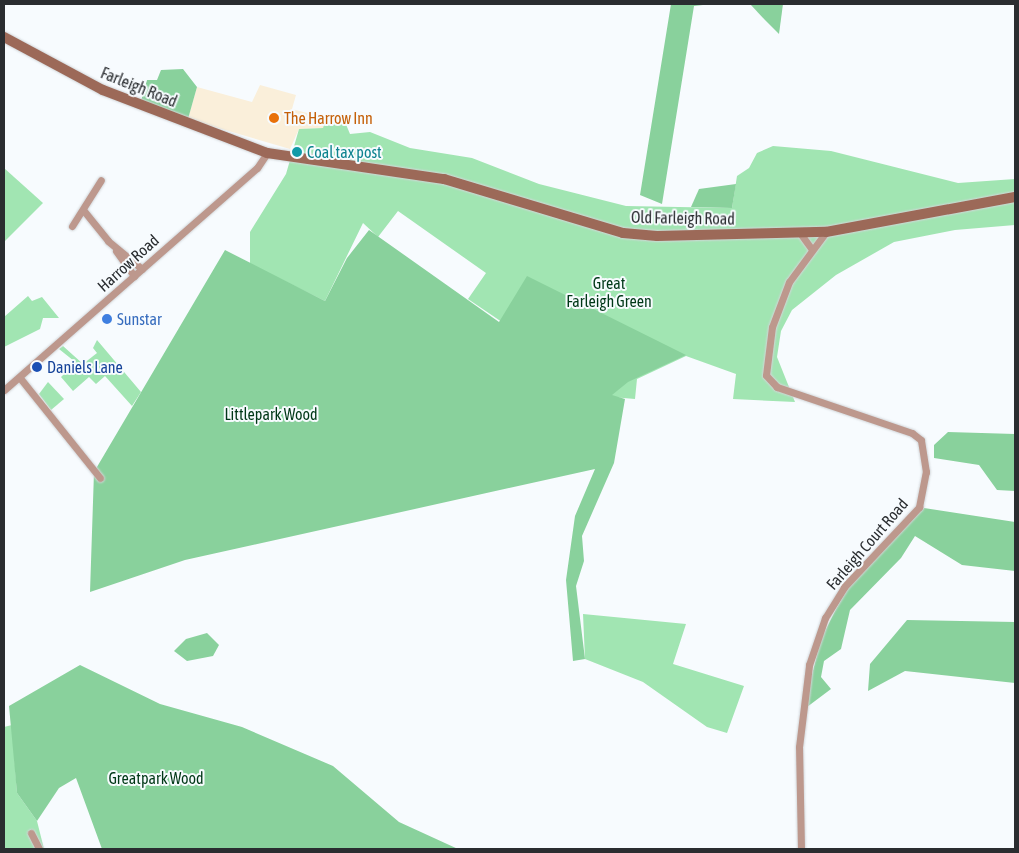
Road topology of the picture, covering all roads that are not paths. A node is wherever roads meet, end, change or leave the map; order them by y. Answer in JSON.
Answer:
{"nodes":[{"id":1,"x":5,"y":41,"type":"edge"},
{"id":2,"x":268,"y":153,"type":"junction"},
{"id":3,"x":102,"y":180,"type":"dead end"},
{"id":4,"x":1015,"y":198,"type":"edge"},
{"id":5,"x":84,"y":210,"type":"junction"},
{"id":6,"x":72,"y":226,"type":"dead end"},
{"id":7,"x":826,"y":232,"type":"junction"},
{"id":8,"x":800,"y":233,"type":"junction"},
{"id":9,"x":108,"y":241,"type":"junction"},
{"id":10,"x":811,"y":248,"type":"junction"},
{"id":11,"x":142,"y":269,"type":"junction"},
{"id":12,"x":134,"y":276,"type":"junction"},
{"id":13,"x":20,"y":378,"type":"junction"},
{"id":14,"x":4,"y":390,"type":"edge"},
{"id":15,"x":100,"y":478,"type":"dead end"},
{"id":16,"x":31,"y":833,"type":"dead end"},
{"id":17,"x":39,"y":849,"type":"edge"},
{"id":18,"x":801,"y":849,"type":"edge"}],
"edges":[{"from":1,"to":2,"type":"street","name":"Farleigh Road"},
{"from":2,"to":8,"type":"street","name":"Old Farleigh Road"},
{"from":2,"to":11,"type":"street","name":"Harrow Road"},
{"from":3,"to":5,"type":"street"},
{"from":4,"to":7,"type":"street","name":"Old Farleigh Road"},
{"from":5,"to":6,"type":"street"},
{"from":5,"to":9,"type":"street"},
{"from":7,"to":8,"type":"street","name":"Old Farleigh Road"},
{"from":7,"to":10,"type":"street","name":"Farleigh Court Road"},
{"from":8,"to":10,"type":"street"},
{"from":9,"to":11,"type":"street"},
{"from":9,"to":12,"type":"street"},
{"from":10,"to":18,"type":"street","name":"Farleigh Court Road"},
{"from":11,"to":12,"type":"street","name":"Harrow Road"},
{"from":12,"to":13,"type":"street","name":"Harrow Road"},
{"from":13,"to":14,"type":"street","name":"Harrow Road"},
{"from":13,"to":15,"type":"street"},
{"from":16,"to":17,"type":"street"}]}
